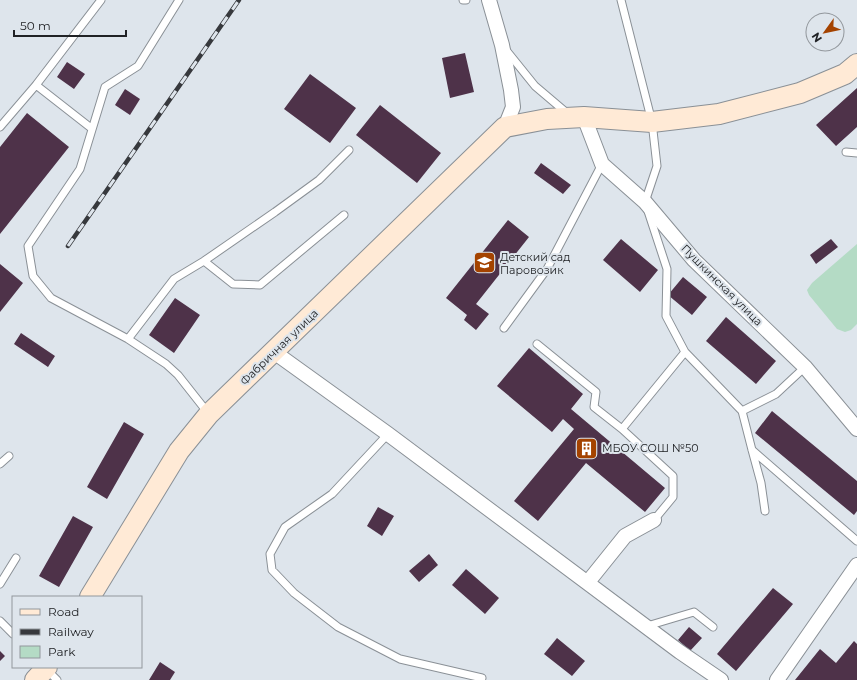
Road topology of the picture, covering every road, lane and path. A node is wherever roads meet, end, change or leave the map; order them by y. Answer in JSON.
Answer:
{"nodes":[{"id":1,"x":101,"y":0,"type":"edge"},
{"id":2,"x":179,"y":0,"type":"edge"},
{"id":3,"x":489,"y":0,"type":"edge"},
{"id":4,"x":622,"y":0,"type":"edge"},
{"id":5,"x":502,"y":45,"type":"junction"},
{"id":6,"x":857,"y":64,"type":"edge"},
{"id":7,"x":36,"y":85,"type":"junction"},
{"id":8,"x":579,"y":117,"type":"junction"},
{"id":9,"x":652,"y":122,"type":"junction"},
{"id":10,"x":0,"y":127,"type":"edge"},
{"id":11,"x":91,"y":128,"type":"junction"},
{"id":12,"x":505,"y":128,"type":"junction"},
{"id":13,"x":349,"y":150,"type":"dead end"},
{"id":14,"x":846,"y":152,"type":"dead end"},
{"id":15,"x":857,"y":153,"type":"edge"},
{"id":16,"x":602,"y":164,"type":"junction"},
{"id":17,"x":645,"y":202,"type":"junction"},
{"id":18,"x":344,"y":215,"type":"dead end"},
{"id":19,"x":204,"y":261,"type":"junction"},
{"id":20,"x":504,"y":328,"type":"dead end"},
{"id":21,"x":128,"y":339,"type":"junction"},
{"id":22,"x":537,"y":344,"type":"dead end"},
{"id":23,"x":274,"y":352,"type":"junction"},
{"id":24,"x":685,"y":352,"type":"junction"},
{"id":25,"x":805,"y":367,"type":"junction"},
{"id":26,"x":742,"y":410,"type":"junction"},
{"id":27,"x":209,"y":414,"type":"junction"},
{"id":28,"x":857,"y":428,"type":"edge"},
{"id":29,"x":622,"y":429,"type":"junction"},
{"id":30,"x":388,"y":434,"type":"junction"},
{"id":31,"x":752,"y":450,"type":"junction"},
{"id":32,"x":9,"y":456,"type":"dead end"},
{"id":33,"x":0,"y":464,"type":"edge"},
{"id":34,"x":765,"y":511,"type":"dead end"},
{"id":35,"x":654,"y":520,"type":"joint"},
{"id":36,"x":857,"y":541,"type":"edge"},
{"id":37,"x":16,"y":558,"type":"dead end"},
{"id":38,"x":857,"y":565,"type":"edge"},
{"id":39,"x":588,"y":582,"type":"junction"},
{"id":40,"x":0,"y":584,"type":"edge"},
{"id":41,"x":91,"y":596,"type":"edge"},
{"id":42,"x":0,"y":620,"type":"edge"},
{"id":43,"x":647,"y":626,"type":"junction"},
{"id":44,"x":713,"y":627,"type":"dead end"},
{"id":45,"x":12,"y":633,"type":"edge"},
{"id":46,"x":482,"y":678,"type":"dead end"},
{"id":47,"x":721,"y":680,"type":"edge"},
{"id":48,"x":777,"y":680,"type":"edge"}],
"edges":[{"from":1,"to":7,"type":"lane"},
{"from":2,"to":11,"type":"lane"},
{"from":3,"to":5,"type":"street","name":"Фабричная улица"},
{"from":4,"to":9,"type":"lane"},
{"from":5,"to":8,"type":"lane"},
{"from":5,"to":12,"type":"street","name":"Фабричная улица"},
{"from":6,"to":9,"type":"main road"},
{"from":7,"to":10,"type":"lane"},
{"from":7,"to":11,"type":"lane"},
{"from":8,"to":9,"type":"main road"},
{"from":8,"to":12,"type":"main road"},
{"from":8,"to":16,"type":"street","name":"Пушкинская улица"},
{"from":9,"to":17,"type":"lane"},
{"from":11,"to":21,"type":"lane"},
{"from":12,"to":23,"type":"main road","name":"Фабричная улица"},
{"from":13,"to":19,"type":"lane"},
{"from":14,"to":15,"type":"lane"},
{"from":16,"to":17,"type":"street","name":"Пушкинская улица"},
{"from":16,"to":20,"type":"lane"},
{"from":17,"to":24,"type":"lane"},
{"from":17,"to":25,"type":"street","name":"Пушкинская улица"},
{"from":18,"to":19,"type":"lane"},
{"from":19,"to":21,"type":"lane"},
{"from":21,"to":27,"type":"lane"},
{"from":22,"to":29,"type":"lane"},
{"from":23,"to":27,"type":"main road","name":"Фабричная улица"},
{"from":23,"to":30,"type":"street"},
{"from":24,"to":26,"type":"lane"},
{"from":24,"to":29,"type":"lane"},
{"from":25,"to":26,"type":"lane"},
{"from":25,"to":28,"type":"street","name":"Пушкинская улица"},
{"from":26,"to":31,"type":"lane"},
{"from":27,"to":41,"type":"main road","name":"Фабричная улица"},
{"from":29,"to":35,"type":"lane"},
{"from":30,"to":39,"type":"street"},
{"from":30,"to":46,"type":"lane"},
{"from":31,"to":34,"type":"lane"},
{"from":31,"to":36,"type":"lane"},
{"from":32,"to":33,"type":"lane"},
{"from":35,"to":39,"type":"street"},
{"from":37,"to":40,"type":"lane"},
{"from":38,"to":48,"type":"street"},
{"from":39,"to":43,"type":"street"},
{"from":42,"to":45,"type":"lane"},
{"from":43,"to":44,"type":"lane"},
{"from":43,"to":47,"type":"street"}]}
